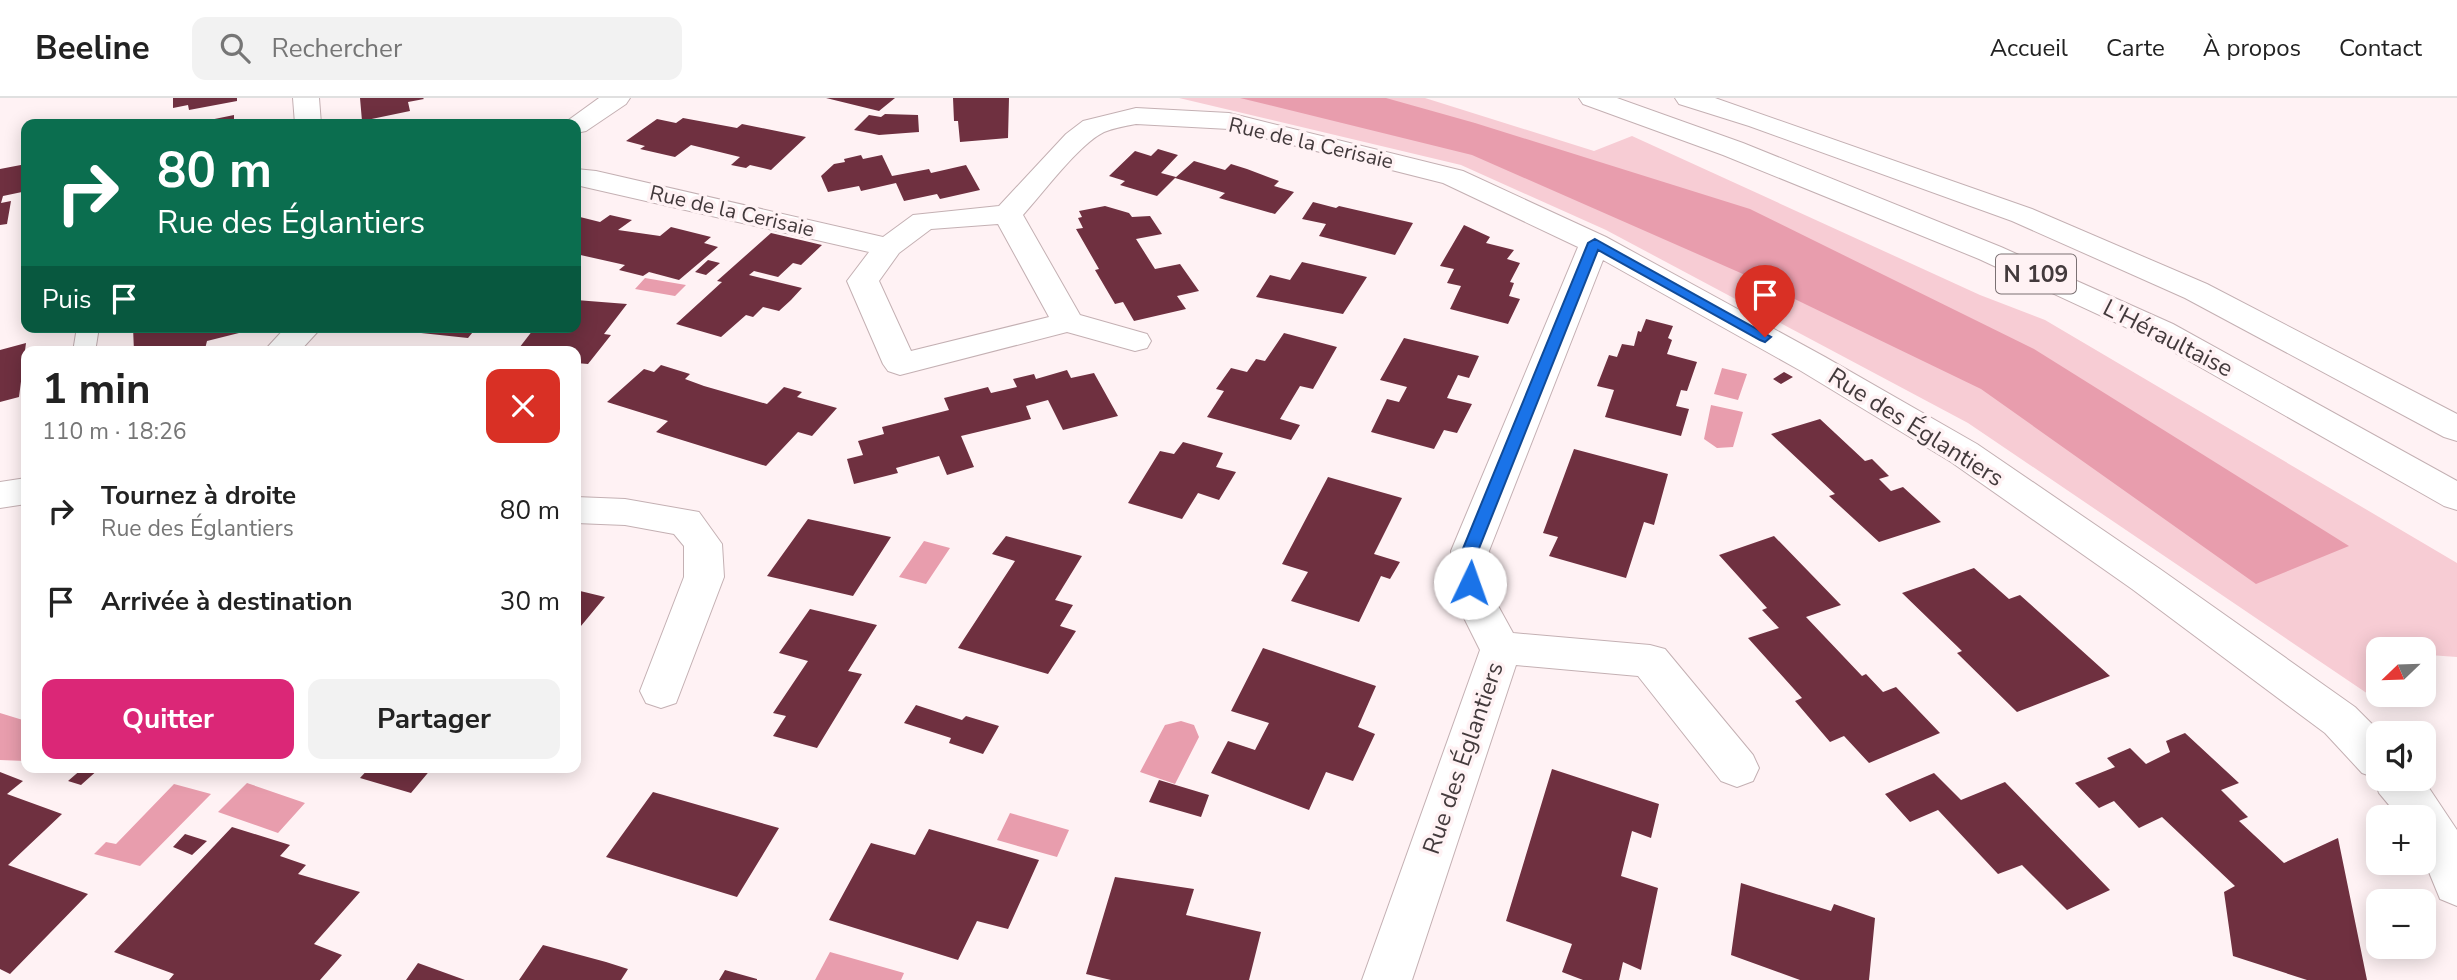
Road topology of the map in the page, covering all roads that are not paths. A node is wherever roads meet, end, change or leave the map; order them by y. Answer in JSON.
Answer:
{"nodes":[{"id":1,"x":306,"y":98,"type":"edge"},
{"id":2,"x":617,"y":98,"type":"edge"},
{"id":3,"x":1592,"y":98,"type":"edge"},
{"id":4,"x":1689,"y":98,"type":"edge"},
{"id":5,"x":308,"y":119,"type":"edge"},
{"id":6,"x":581,"y":122,"type":"edge"},
{"id":7,"x":581,"y":178,"type":"edge"},
{"id":8,"x":1008,"y":214,"type":"junction"},
{"id":9,"x":1595,"y":243,"type":"junction"},
{"id":10,"x":888,"y":247,"type":"junction"},
{"id":11,"x":1069,"y":322,"type":"junction"},
{"id":12,"x":300,"y":333,"type":"edge"},
{"id":13,"x":1135,"y":341,"type":"dead end"},
{"id":14,"x":285,"y":346,"type":"edge"},
{"id":15,"x":2457,"y":429,"type":"edge"},
{"id":16,"x":21,"y":492,"type":"edge"},
{"id":17,"x":0,"y":495,"type":"edge"},
{"id":18,"x":2457,"y":497,"type":"edge"},
{"id":19,"x":581,"y":510,"type":"edge"},
{"id":20,"x":1501,"y":648,"type":"junction"},
{"id":21,"x":661,"y":691,"type":"dead end"},
{"id":22,"x":2366,"y":747,"type":"edge"},
{"id":23,"x":1737,"y":768,"type":"dead end"},
{"id":24,"x":2406,"y":791,"type":"edge"},
{"id":25,"x":2457,"y":884,"type":"edge"},
{"id":26,"x":1387,"y":980,"type":"edge"}],
"edges":[{"from":1,"to":5,"type":"main road"},
{"from":2,"to":6,"type":"main road"},
{"from":3,"to":18,"type":"main road","name":"L'Héraultaise","number":"N 109"},
{"from":4,"to":15,"type":"main road","name":"L'Héraultaise","number":"N 109"},
{"from":7,"to":10,"type":"main road","name":"Rue de la Cerisaie"},
{"from":8,"to":9,"type":"main road","name":"Rue de la Cerisaie"},
{"from":8,"to":10,"type":"main road"},
{"from":8,"to":11,"type":"main road"},
{"from":9,"to":20,"type":"main road","name":"Rue des Églantiers"},
{"from":9,"to":22,"type":"main road","name":"Rue des Églantiers"},
{"from":10,"to":11,"type":"main road"},
{"from":11,"to":13,"type":"main road"},
{"from":12,"to":14,"type":"main road"},
{"from":16,"to":17,"type":"main road"},
{"from":19,"to":21,"type":"main road"},
{"from":20,"to":23,"type":"main road"},
{"from":20,"to":26,"type":"main road","name":"Rue des Églantiers"},
{"from":24,"to":25,"type":"main road"}]}
